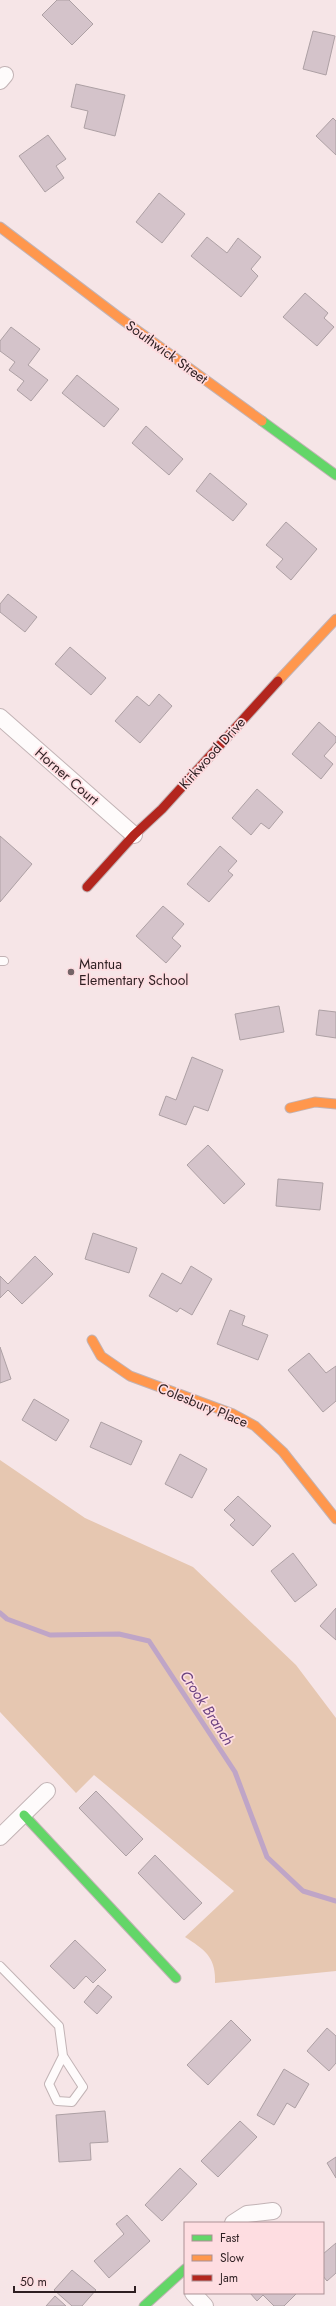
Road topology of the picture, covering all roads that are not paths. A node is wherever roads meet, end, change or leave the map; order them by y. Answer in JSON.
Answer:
{"nodes":[{"id":1,"x":0,"y":227,"type":"edge"},
{"id":2,"x":336,"y":475,"type":"edge"},
{"id":3,"x":336,"y":619,"type":"edge"},
{"id":4,"x":0,"y":717,"type":"edge"},
{"id":5,"x":134,"y":835,"type":"junction"},
{"id":6,"x":87,"y":887,"type":"dead end"},
{"id":7,"x":336,"y":1104,"type":"edge"},
{"id":8,"x":290,"y":1108,"type":"dead end"},
{"id":9,"x":92,"y":1340,"type":"dead end"},
{"id":10,"x":336,"y":1519,"type":"edge"},
{"id":11,"x":47,"y":1791,"type":"dead end"},
{"id":12,"x":24,"y":1815,"type":"junction"},
{"id":13,"x":0,"y":1837,"type":"edge"},
{"id":14,"x":0,"y":1966,"type":"edge"},
{"id":15,"x":176,"y":1978,"type":"dead end"},
{"id":16,"x":63,"y":2056,"type":"junction"},
{"id":17,"x":273,"y":2211,"type":"dead end"},
{"id":18,"x":235,"y":2222,"type":"edge"},
{"id":19,"x":182,"y":2278,"type":"edge"},
{"id":20,"x":194,"y":2294,"type":"edge"},
{"id":21,"x":144,"y":2306,"type":"edge"},
{"id":22,"x":205,"y":2306,"type":"edge"}],
"edges":[{"from":1,"to":2,"type":"street","name":"Southwick Street"},
{"from":3,"to":5,"type":"street","name":"Kirkwood Drive"},
{"from":4,"to":5,"type":"street","name":"Horner Court"},
{"from":5,"to":6,"type":"street","name":"Kirkwood Drive"},
{"from":7,"to":8,"type":"street"},
{"from":9,"to":10,"type":"street","name":"Colesbury Place"},
{"from":11,"to":12,"type":"street"},
{"from":12,"to":13,"type":"street"},
{"from":12,"to":15,"type":"street"},
{"from":14,"to":16,"type":"lane"},
{"from":16,"to":16,"type":"lane"},
{"from":17,"to":18,"type":"street"},
{"from":19,"to":21,"type":"street"},
{"from":20,"to":22,"type":"street"}]}
